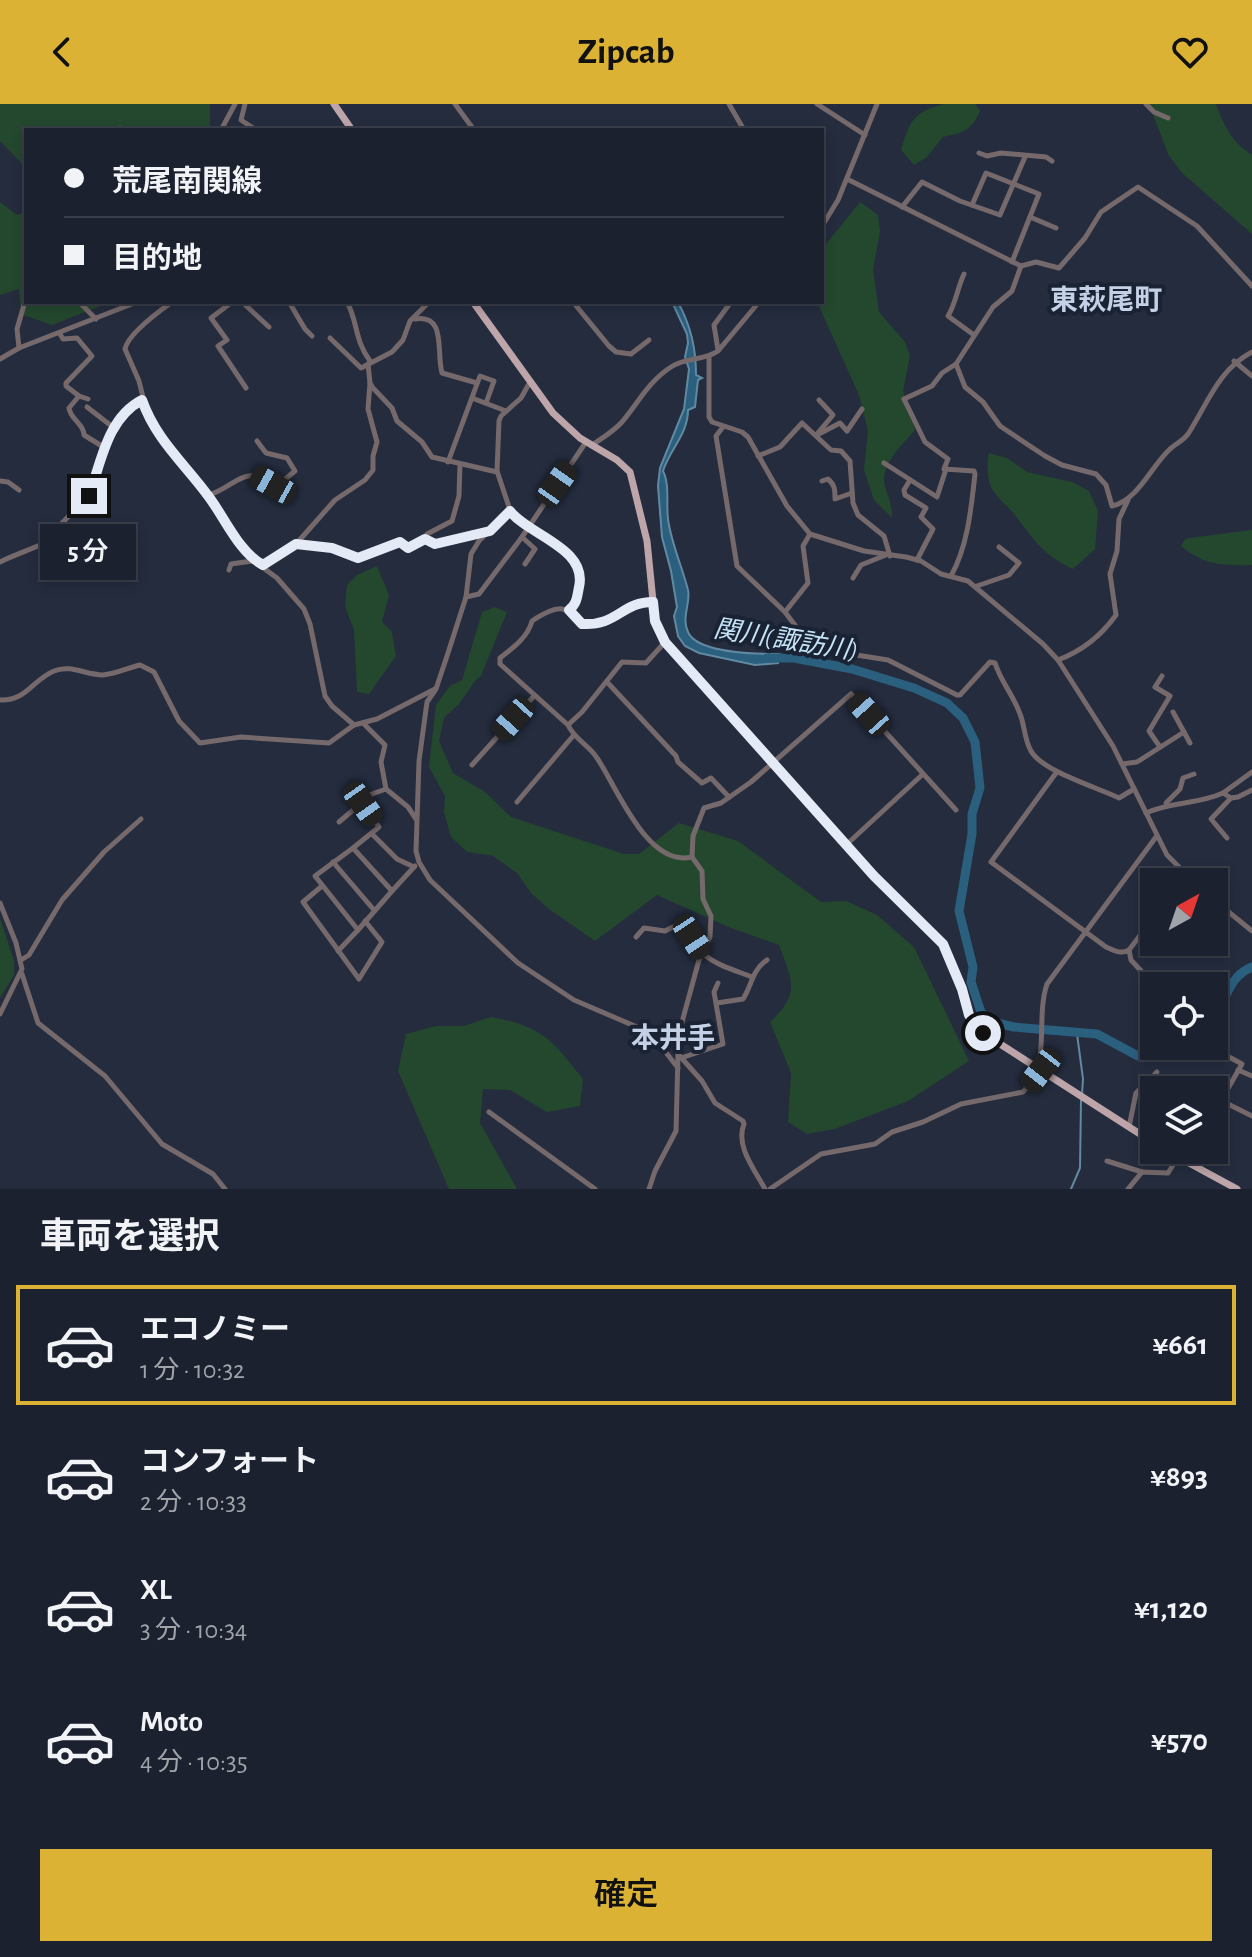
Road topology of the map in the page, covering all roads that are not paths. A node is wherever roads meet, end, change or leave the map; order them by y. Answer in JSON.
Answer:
{"nodes":[{"id":1,"x":235,"y":104,"type":"edge"},
{"id":2,"x":245,"y":104,"type":"edge"},
{"id":3,"x":334,"y":104,"type":"edge"},
{"id":4,"x":455,"y":104,"type":"edge"},
{"id":5,"x":729,"y":104,"type":"edge"},
{"id":6,"x":817,"y":104,"type":"edge"},
{"id":7,"x":877,"y":104,"type":"edge"},
{"id":8,"x":1146,"y":104,"type":"edge"},
{"id":9,"x":1168,"y":118,"type":"dead end"},
{"id":10,"x":222,"y":128,"type":"edge"},
{"id":11,"x":253,"y":128,"type":"edge"},
{"id":12,"x":351,"y":128,"type":"edge"},
{"id":13,"x":471,"y":128,"type":"edge"},
{"id":14,"x":743,"y":128,"type":"edge"},
{"id":15,"x":865,"y":135,"type":"junction"},
{"id":16,"x":979,"y":153,"type":"dead end"},
{"id":17,"x":1025,"y":157,"type":"junction"},
{"id":18,"x":1052,"y":161,"type":"dead end"},
{"id":19,"x":847,"y":179,"type":"junction"},
{"id":20,"x":1013,"y":184,"type":"junction"},
{"id":21,"x":972,"y":205,"type":"junction"},
{"id":22,"x":902,"y":207,"type":"junction"},
{"id":23,"x":1030,"y":217,"type":"junction"},
{"id":24,"x":824,"y":223,"type":"edge"},
{"id":25,"x":1056,"y":228,"type":"dead end"},
{"id":26,"x":1012,"y":262,"type":"junction"},
{"id":27,"x":1021,"y":266,"type":"junction"},
{"id":28,"x":964,"y":274,"type":"dead end"},
{"id":29,"x":1252,"y":286,"type":"edge"},
{"id":30,"x":24,"y":304,"type":"edge"},
{"id":31,"x":81,"y":304,"type":"edge"},
{"id":32,"x":132,"y":304,"type":"edge"},
{"id":33,"x":170,"y":304,"type":"edge"},
{"id":34,"x":229,"y":304,"type":"edge"},
{"id":35,"x":244,"y":304,"type":"edge"},
{"id":36,"x":290,"y":304,"type":"edge"},
{"id":37,"x":348,"y":304,"type":"edge"},
{"id":38,"x":427,"y":304,"type":"edge"},
{"id":39,"x":474,"y":304,"type":"edge"},
{"id":40,"x":575,"y":304,"type":"edge"},
{"id":41,"x":730,"y":304,"type":"edge"},
{"id":42,"x":757,"y":304,"type":"edge"},
{"id":43,"x":96,"y":319,"type":"junction"},
{"id":44,"x":410,"y":321,"type":"junction"},
{"id":45,"x":269,"y":327,"type":"dead end"},
{"id":46,"x":60,"y":334,"type":"junction"},
{"id":47,"x":974,"y":335,"type":"junction"},
{"id":48,"x":312,"y":336,"type":"dead end"},
{"id":49,"x":330,"y":338,"type":"dead end"},
{"id":50,"x":649,"y":340,"type":"dead end"},
{"id":51,"x":19,"y":348,"type":"junction"},
{"id":52,"x":718,"y":351,"type":"junction"},
{"id":53,"x":1252,"y":352,"type":"edge"},
{"id":54,"x":707,"y":358,"type":"junction"},
{"id":55,"x":0,"y":359,"type":"edge"},
{"id":56,"x":1234,"y":361,"type":"junction"},
{"id":57,"x":369,"y":363,"type":"junction"},
{"id":58,"x":956,"y":364,"type":"junction"},
{"id":59,"x":1252,"y":376,"type":"edge"},
{"id":60,"x":530,"y":382,"type":"junction"},
{"id":61,"x":370,"y":383,"type":"junction"},
{"id":62,"x":477,"y":383,"type":"junction"},
{"id":63,"x":246,"y":388,"type":"dead end"},
{"id":64,"x":79,"y":396,"type":"junction"},
{"id":65,"x":472,"y":398,"type":"junction"},
{"id":66,"x":88,"y":399,"type":"dead end"},
{"id":67,"x":142,"y":400,"type":"junction"},
{"id":68,"x":819,"y":400,"type":"dead end"},
{"id":69,"x":486,"y":403,"type":"junction"},
{"id":70,"x":87,"y":407,"type":"dead end"},
{"id":71,"x":862,"y":409,"type":"dead end"},
{"id":72,"x":506,"y":411,"type":"junction"},
{"id":73,"x":723,"y":427,"type":"junction"},
{"id":74,"x":114,"y":428,"type":"junction"},
{"id":75,"x":817,"y":435,"type":"junction"},
{"id":76,"x":257,"y":441,"type":"dead end"},
{"id":77,"x":588,"y":444,"type":"junction"},
{"id":78,"x":105,"y":448,"type":"junction"},
{"id":79,"x":758,"y":456,"type":"junction"},
{"id":80,"x":448,"y":462,"type":"junction"},
{"id":81,"x":884,"y":463,"type":"dead end"},
{"id":82,"x":460,"y":464,"type":"junction"},
{"id":83,"x":946,"y":469,"type":"junction"},
{"id":84,"x":497,"y":472,"type":"junction"},
{"id":85,"x":910,"y":480,"type":"junction"},
{"id":86,"x":0,"y":481,"type":"edge"},
{"id":87,"x":822,"y":481,"type":"dead end"},
{"id":88,"x":19,"y":490,"type":"dead end"},
{"id":89,"x":852,"y":493,"type":"junction"},
{"id":90,"x":1132,"y":494,"type":"junction"},
{"id":91,"x":208,"y":495,"type":"junction"},
{"id":92,"x":510,"y":511,"type":"junction"},
{"id":93,"x":529,"y":527,"type":"junction"},
{"id":94,"x":490,"y":531,"type":"junction"},
{"id":95,"x":810,"y":534,"type":"junction"},
{"id":96,"x":522,"y":537,"type":"junction"},
{"id":97,"x":425,"y":539,"type":"junction"},
{"id":98,"x":296,"y":544,"type":"junction"},
{"id":99,"x":999,"y":547,"type":"dead end"},
{"id":100,"x":888,"y":555,"type":"junction"},
{"id":101,"x":254,"y":560,"type":"junction"},
{"id":102,"x":917,"y":560,"type":"junction"},
{"id":103,"x":0,"y":562,"type":"edge"},
{"id":104,"x":525,"y":564,"type":"dead end"},
{"id":105,"x":263,"y":565,"type":"junction"},
{"id":106,"x":229,"y":570,"type":"dead end"},
{"id":107,"x":951,"y":576,"type":"junction"},
{"id":108,"x":853,"y":578,"type":"dead end"},
{"id":109,"x":976,"y":587,"type":"junction"},
{"id":110,"x":466,"y":597,"type":"junction"},
{"id":111,"x":653,"y":602,"type":"junction"},
{"id":112,"x":569,"y":610,"type":"junction"},
{"id":113,"x":785,"y":612,"type":"junction"},
{"id":114,"x":665,"y":642,"type":"junction"},
{"id":115,"x":1058,"y":660,"type":"junction"},
{"id":116,"x":1162,"y":676,"type":"dead end"},
{"id":117,"x":607,"y":682,"type":"junction"},
{"id":118,"x":436,"y":689,"type":"junction"},
{"id":119,"x":534,"y":696,"type":"junction"},
{"id":120,"x":0,"y":700,"type":"edge"},
{"id":121,"x":1173,"y":712,"type":"dead end"},
{"id":122,"x":364,"y":724,"type":"junction"},
{"id":123,"x":354,"y":725,"type":"junction"},
{"id":124,"x":568,"y":725,"type":"junction"},
{"id":125,"x":1184,"y":732,"type":"junction"},
{"id":126,"x":573,"y":736,"type":"junction"},
{"id":127,"x":1190,"y":743,"type":"dead end"},
{"id":128,"x":1160,"y":747,"type":"junction"},
{"id":129,"x":773,"y":762,"type":"junction"},
{"id":130,"x":1122,"y":764,"type":"junction"},
{"id":131,"x":472,"y":765,"type":"dead end"},
{"id":132,"x":1252,"y":772,"type":"edge"},
{"id":133,"x":1056,"y":773,"type":"junction"},
{"id":134,"x":923,"y":774,"type":"junction"},
{"id":135,"x":1194,"y":774,"type":"dead end"},
{"id":136,"x":386,"y":789,"type":"junction"},
{"id":137,"x":1134,"y":789,"type":"junction"},
{"id":138,"x":1252,"y":790,"type":"edge"},
{"id":139,"x":1223,"y":793,"type":"junction"},
{"id":140,"x":729,"y":797,"type":"junction"},
{"id":141,"x":1231,"y":798,"type":"junction"},
{"id":142,"x":517,"y":802,"type":"dead end"},
{"id":143,"x":363,"y":804,"type":"junction"},
{"id":144,"x":1165,"y":804,"type":"junction"},
{"id":145,"x":956,"y":810,"type":"dead end"},
{"id":146,"x":1146,"y":813,"type":"junction"},
{"id":147,"x":141,"y":819,"type":"dead end"},
{"id":148,"x":339,"y":822,"type":"dead end"},
{"id":149,"x":418,"y":822,"type":"junction"},
{"id":150,"x":372,"y":834,"type":"junction"},
{"id":151,"x":1156,"y":837,"type":"junction"},
{"id":152,"x":1227,"y":838,"type":"dead end"},
{"id":153,"x":846,"y":845,"type":"junction"},
{"id":154,"x":353,"y":848,"type":"junction"},
{"id":155,"x":692,"y":857,"type":"junction"},
{"id":156,"x":333,"y":862,"type":"junction"},
{"id":157,"x":416,"y":865,"type":"junction"},
{"id":158,"x":1181,"y":868,"type":"edge"},
{"id":159,"x":322,"y":886,"type":"junction"},
{"id":160,"x":392,"y":891,"type":"junction"},
{"id":161,"x":0,"y":903,"type":"edge"},
{"id":162,"x":375,"y":911,"type":"junction"},
{"id":163,"x":1228,"y":911,"type":"edge"},
{"id":164,"x":365,"y":921,"type":"junction"},
{"id":165,"x":358,"y":930,"type":"junction"},
{"id":166,"x":1252,"y":931,"type":"edge"},
{"id":167,"x":1085,"y":932,"type":"junction"},
{"id":168,"x":1140,"y":935,"type":"edge"},
{"id":169,"x":636,"y":937,"type":"dead end"},
{"id":170,"x":1129,"y":950,"type":"junction"},
{"id":171,"x":338,"y":951,"type":"junction"},
{"id":172,"x":703,"y":953,"type":"junction"},
{"id":173,"x":21,"y":960,"type":"junction"},
{"id":174,"x":767,"y":960,"type":"dead end"},
{"id":175,"x":1142,"y":972,"type":"edge"},
{"id":176,"x":22,"y":974,"type":"junction"},
{"id":177,"x":752,"y":977,"type":"junction"},
{"id":178,"x":718,"y":983,"type":"dead end"},
{"id":179,"x":717,"y":1003,"type":"junction"},
{"id":180,"x":0,"y":1014,"type":"edge"},
{"id":181,"x":679,"y":1056,"type":"junction"},
{"id":182,"x":1228,"y":1056,"type":"edge"},
{"id":183,"x":678,"y":1068,"type":"junction"},
{"id":184,"x":1040,"y":1069,"type":"junction"},
{"id":185,"x":1238,"y":1070,"type":"junction"},
{"id":186,"x":1157,"y":1072,"type":"dead end"},
{"id":187,"x":1252,"y":1076,"type":"edge"},
{"id":188,"x":1228,"y":1088,"type":"edge"},
{"id":189,"x":1228,"y":1104,"type":"edge"},
{"id":190,"x":489,"y":1112,"type":"dead end"},
{"id":191,"x":1252,"y":1116,"type":"edge"},
{"id":192,"x":1129,"y":1127,"type":"junction"},
{"id":193,"x":1140,"y":1134,"type":"edge"},
{"id":194,"x":1107,"y":1161,"type":"dead end"},
{"id":195,"x":1174,"y":1164,"type":"edge"},
{"id":196,"x":1191,"y":1164,"type":"edge"},
{"id":197,"x":1142,"y":1172,"type":"junction"},
{"id":198,"x":225,"y":1189,"type":"edge"},
{"id":199,"x":595,"y":1189,"type":"edge"},
{"id":200,"x":649,"y":1189,"type":"edge"},
{"id":201,"x":767,"y":1189,"type":"edge"},
{"id":202,"x":1128,"y":1189,"type":"edge"},
{"id":203,"x":1237,"y":1189,"type":"edge"}],
"edges":[{"from":1,"to":10,"type":"street"},
{"from":2,"to":11,"type":"street"},
{"from":3,"to":12,"type":"main road"},
{"from":4,"to":13,"type":"street"},
{"from":5,"to":14,"type":"street"},
{"from":6,"to":15,"type":"street"},
{"from":7,"to":15,"type":"street"},
{"from":8,"to":9,"type":"street"},
{"from":15,"to":19,"type":"street"},
{"from":16,"to":17,"type":"street"},
{"from":17,"to":18,"type":"street"},
{"from":17,"to":20,"type":"street"},
{"from":19,"to":22,"type":"street"},
{"from":19,"to":24,"type":"street"},
{"from":20,"to":21,"type":"street"},
{"from":20,"to":21,"type":"street"},
{"from":20,"to":23,"type":"street"},
{"from":21,"to":22,"type":"street"},
{"from":22,"to":26,"type":"street"},
{"from":23,"to":25,"type":"street"},
{"from":23,"to":26,"type":"street"},
{"from":26,"to":27,"type":"street"},
{"from":27,"to":29,"type":"street"},
{"from":27,"to":47,"type":"street"},
{"from":28,"to":47,"type":"street"},
{"from":30,"to":51,"type":"street"},
{"from":31,"to":43,"type":"street"},
{"from":32,"to":43,"type":"street"},
{"from":33,"to":67,"type":"street"},
{"from":34,"to":63,"type":"street"},
{"from":35,"to":45,"type":"street"},
{"from":36,"to":48,"type":"street"},
{"from":37,"to":57,"type":"street"},
{"from":38,"to":44,"type":"street"},
{"from":39,"to":60,"type":"main road"},
{"from":40,"to":50,"type":"street"},
{"from":41,"to":52,"type":"street"},
{"from":42,"to":52,"type":"street"},
{"from":43,"to":46,"type":"street"},
{"from":44,"to":57,"type":"street"},
{"from":44,"to":62,"type":"street"},
{"from":46,"to":51,"type":"street"},
{"from":46,"to":64,"type":"street"},
{"from":47,"to":58,"type":"street"},
{"from":49,"to":57,"type":"street"},
{"from":51,"to":55,"type":"street"},
{"from":52,"to":54,"type":"street"},
{"from":53,"to":56,"type":"street"},
{"from":54,"to":73,"type":"street"},
{"from":54,"to":77,"type":"street"},
{"from":56,"to":59,"type":"street"},
{"from":56,"to":90,"type":"street"},
{"from":57,"to":61,"type":"street"},
{"from":58,"to":83,"type":"street"},
{"from":58,"to":90,"type":"street"},
{"from":60,"to":72,"type":"street"},
{"from":60,"to":77,"type":"main road"},
{"from":61,"to":80,"type":"street"},
{"from":61,"to":98,"type":"street"},
{"from":62,"to":65,"type":"street"},
{"from":62,"to":69,"type":"street"},
{"from":64,"to":66,"type":"street"},
{"from":64,"to":78,"type":"street"},
{"from":65,"to":69,"type":"street"},
{"from":65,"to":80,"type":"street"},
{"from":67,"to":74,"type":"street"},
{"from":67,"to":91,"type":"street"},
{"from":68,"to":75,"type":"street"},
{"from":69,"to":72,"type":"street"},
{"from":70,"to":74,"type":"street"},
{"from":71,"to":75,"type":"street"},
{"from":72,"to":84,"type":"street"},
{"from":73,"to":79,"type":"street"},
{"from":73,"to":113,"type":"street"},
{"from":74,"to":78,"type":"street"},
{"from":75,"to":79,"type":"street"},
{"from":75,"to":89,"type":"street"},
{"from":76,"to":91,"type":"street"},
{"from":77,"to":93,"type":"street"},
{"from":77,"to":111,"type":"main road"},
{"from":78,"to":103,"type":"street"},
{"from":79,"to":95,"type":"street"},
{"from":80,"to":82,"type":"street"},
{"from":81,"to":85,"type":"street"},
{"from":82,"to":84,"type":"street"},
{"from":82,"to":97,"type":"street"},
{"from":83,"to":85,"type":"street"},
{"from":83,"to":107,"type":"street"},
{"from":84,"to":92,"type":"street"},
{"from":85,"to":102,"type":"street"},
{"from":86,"to":88,"type":"street"},
{"from":87,"to":89,"type":"street"},
{"from":89,"to":100,"type":"street"},
{"from":90,"to":115,"type":"street"},
{"from":91,"to":101,"type":"street"},
{"from":92,"to":93,"type":"street"},
{"from":92,"to":94,"type":"street"},
{"from":93,"to":96,"type":"street"},
{"from":93,"to":112,"type":"street"},
{"from":94,"to":97,"type":"street"},
{"from":94,"to":110,"type":"street"},
{"from":95,"to":100,"type":"street"},
{"from":95,"to":113,"type":"street"},
{"from":96,"to":104,"type":"street"},
{"from":96,"to":110,"type":"street"},
{"from":97,"to":98,"type":"street"},
{"from":98,"to":105,"type":"street"},
{"from":99,"to":109,"type":"street"},
{"from":100,"to":102,"type":"street"},
{"from":100,"to":108,"type":"street"},
{"from":101,"to":105,"type":"street"},
{"from":101,"to":106,"type":"street"},
{"from":102,"to":107,"type":"street"},
{"from":105,"to":123,"type":"street"},
{"from":107,"to":109,"type":"street"},
{"from":109,"to":115,"type":"street"},
{"from":110,"to":118,"type":"street"},
{"from":111,"to":112,"type":"street"},
{"from":111,"to":114,"type":"main road"},
{"from":112,"to":119,"type":"street"},
{"from":113,"to":133,"type":"street"},
{"from":114,"to":117,"type":"street"},
{"from":114,"to":129,"type":"main road"},
{"from":115,"to":130,"type":"street"},
{"from":116,"to":128,"type":"street"},
{"from":117,"to":124,"type":"street"},
{"from":117,"to":140,"type":"street"},
{"from":118,"to":122,"type":"street"},
{"from":118,"to":149,"type":"street"},
{"from":119,"to":124,"type":"street"},
{"from":119,"to":131,"type":"street"},
{"from":120,"to":123,"type":"street"},
{"from":121,"to":125,"type":"street"},
{"from":122,"to":123,"type":"street"},
{"from":122,"to":136,"type":"street"},
{"from":124,"to":126,"type":"street"},
{"from":125,"to":127,"type":"street"},
{"from":125,"to":128,"type":"street"},
{"from":126,"to":142,"type":"street"},
{"from":126,"to":155,"type":"street"},
{"from":128,"to":130,"type":"street"},
{"from":129,"to":134,"type":"street"},
{"from":129,"to":140,"type":"street"},
{"from":129,"to":153,"type":"main road"},
{"from":130,"to":137,"type":"street"},
{"from":132,"to":139,"type":"street"},
{"from":133,"to":137,"type":"street"},
{"from":133,"to":167,"type":"street"},
{"from":134,"to":145,"type":"street"},
{"from":134,"to":153,"type":"street"},
{"from":135,"to":144,"type":"street"},
{"from":136,"to":143,"type":"street"},
{"from":136,"to":149,"type":"street"},
{"from":137,"to":146,"type":"street"},
{"from":138,"to":141,"type":"street"},
{"from":139,"to":141,"type":"street"},
{"from":139,"to":144,"type":"street"},
{"from":140,"to":155,"type":"street"},
{"from":141,"to":152,"type":"street"},
{"from":143,"to":148,"type":"street"},
{"from":143,"to":150,"type":"street"},
{"from":144,"to":146,"type":"street"},
{"from":146,"to":151,"type":"street"},
{"from":147,"to":173,"type":"street"},
{"from":149,"to":157,"type":"street"},
{"from":150,"to":154,"type":"street"},
{"from":150,"to":157,"type":"street"},
{"from":151,"to":158,"type":"street"},
{"from":151,"to":167,"type":"street"},
{"from":153,"to":184,"type":"main road"},
{"from":154,"to":156,"type":"street"},
{"from":154,"to":160,"type":"street"},
{"from":155,"to":172,"type":"street"},
{"from":156,"to":159,"type":"street"},
{"from":156,"to":162,"type":"street"},
{"from":157,"to":160,"type":"street"},
{"from":157,"to":183,"type":"street"},
{"from":159,"to":165,"type":"street"},
{"from":159,"to":171,"type":"street"},
{"from":160,"to":162,"type":"street"},
{"from":161,"to":173,"type":"street"},
{"from":162,"to":164,"type":"street"},
{"from":163,"to":166,"type":"street"},
{"from":164,"to":165,"type":"street"},
{"from":164,"to":171,"type":"street"},
{"from":165,"to":171,"type":"street"},
{"from":167,"to":170,"type":"street"},
{"from":167,"to":184,"type":"street"},
{"from":168,"to":170,"type":"street"},
{"from":169,"to":172,"type":"street"},
{"from":170,"to":175,"type":"street"},
{"from":172,"to":177,"type":"street"},
{"from":172,"to":181,"type":"street"},
{"from":173,"to":176,"type":"street"},
{"from":174,"to":177,"type":"street"},
{"from":176,"to":180,"type":"street"},
{"from":176,"to":198,"type":"street"},
{"from":177,"to":179,"type":"street"},
{"from":178,"to":179,"type":"street"},
{"from":179,"to":181,"type":"street"},
{"from":181,"to":183,"type":"street"},
{"from":181,"to":201,"type":"street"},
{"from":182,"to":185,"type":"street"},
{"from":183,"to":200,"type":"street"},
{"from":184,"to":192,"type":"main road"},
{"from":184,"to":201,"type":"street"},
{"from":185,"to":187,"type":"street"},
{"from":185,"to":188,"type":"street"},
{"from":186,"to":192,"type":"street"},
{"from":189,"to":191,"type":"street"},
{"from":190,"to":199,"type":"street"},
{"from":192,"to":193,"type":"main road"},
{"from":194,"to":197,"type":"street"},
{"from":195,"to":197,"type":"street"},
{"from":196,"to":203,"type":"main road"},
{"from":197,"to":202,"type":"street"}]}
